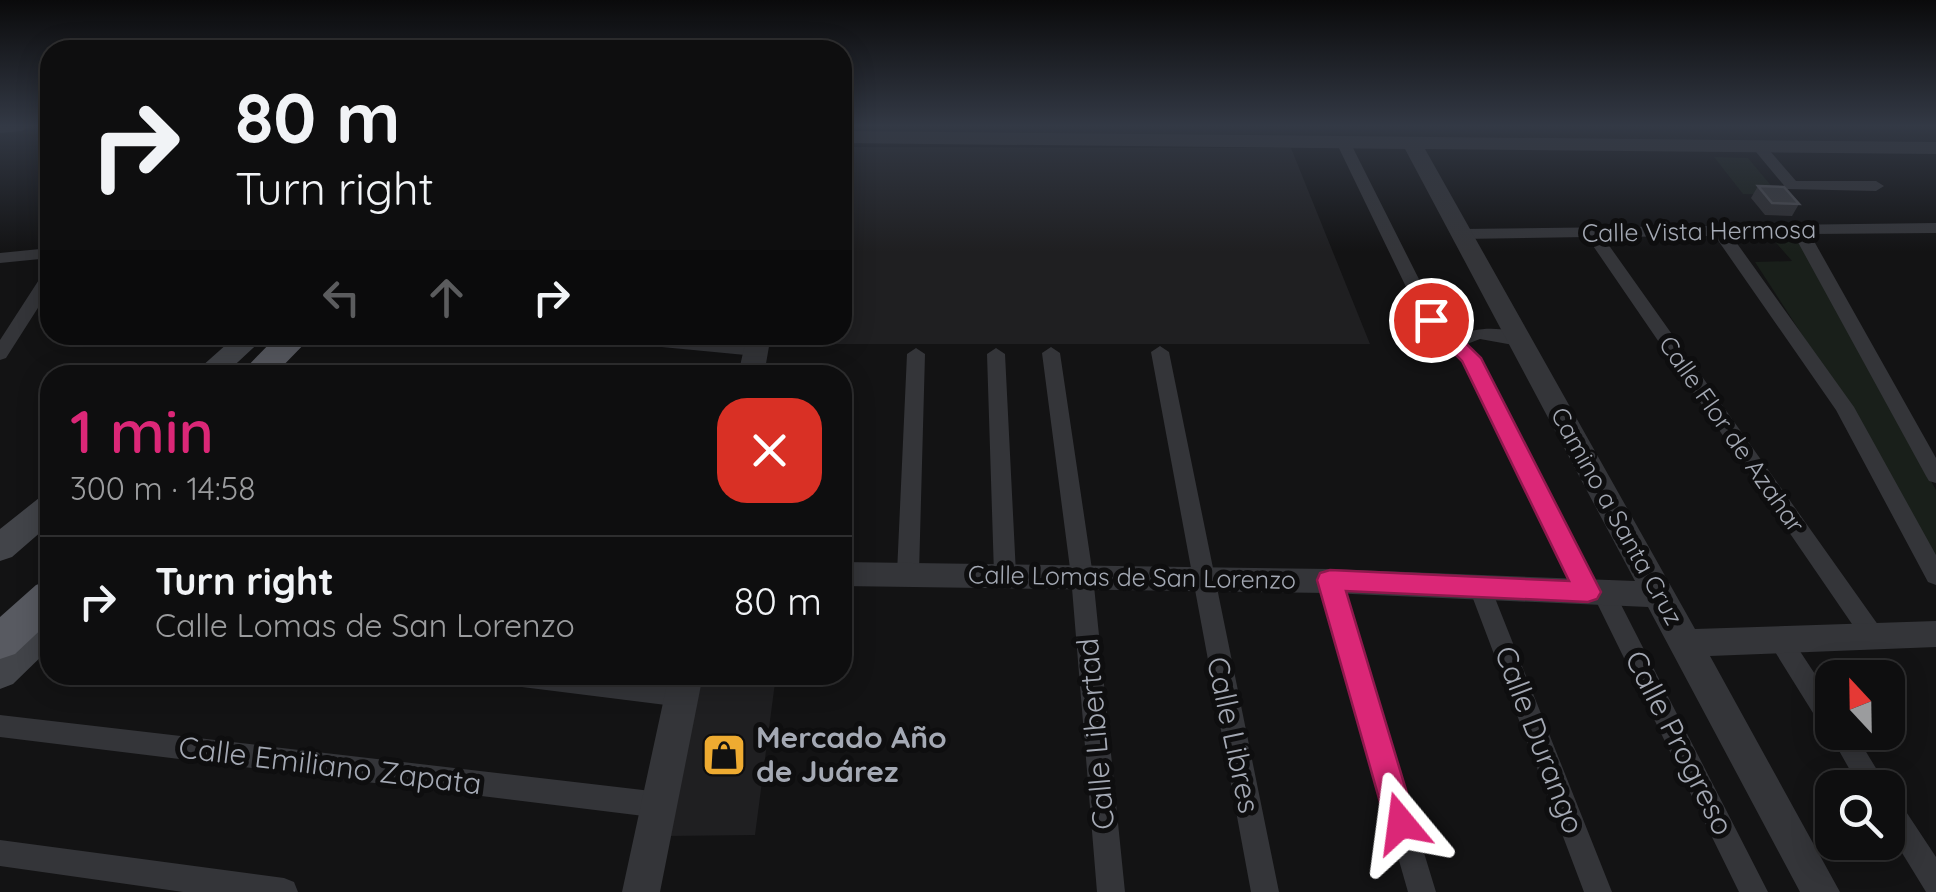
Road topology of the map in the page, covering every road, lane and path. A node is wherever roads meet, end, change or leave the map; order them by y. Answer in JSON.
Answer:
{"nodes":[{"id":1,"x":1356,"y":169,"type":"edge"},
{"id":2,"x":1426,"y":169,"type":"edge"},
{"id":3,"x":1777,"y":169,"type":"edge"},
{"id":4,"x":1876,"y":186,"type":"dead end"},
{"id":5,"x":1936,"y":228,"type":"edge"},
{"id":6,"x":1800,"y":230,"type":"junction"},
{"id":7,"x":1720,"y":231,"type":"junction"},
{"id":8,"x":1591,"y":232,"type":"junction"},
{"id":9,"x":1462,"y":234,"type":"junction"},
{"id":10,"x":40,"y":254,"type":"edge"},
{"id":11,"x":0,"y":258,"type":"edge"},
{"id":12,"x":40,"y":292,"type":"edge"},
{"id":13,"x":1519,"y":340,"type":"junction"},
{"id":14,"x":1455,"y":342,"type":"junction"},
{"id":15,"x":242,"y":345,"type":"edge"},
{"id":16,"x":257,"y":345,"type":"edge"},
{"id":17,"x":286,"y":345,"type":"edge"},
{"id":18,"x":686,"y":345,"type":"edge"},
{"id":19,"x":1160,"y":352,"type":"dead end"},
{"id":20,"x":756,"y":353,"type":"edge"},
{"id":21,"x":1052,"y":353,"type":"dead end"},
{"id":22,"x":0,"y":354,"type":"edge"},
{"id":23,"x":916,"y":354,"type":"dead end"},
{"id":24,"x":996,"y":354,"type":"dead end"},
{"id":25,"x":218,"y":365,"type":"edge"},
{"id":26,"x":238,"y":365,"type":"edge"},
{"id":27,"x":266,"y":365,"type":"edge"},
{"id":28,"x":1936,"y":476,"type":"edge"},
{"id":29,"x":40,"y":514,"type":"edge"},
{"id":30,"x":0,"y":548,"type":"edge"},
{"id":31,"x":908,"y":573,"type":"junction"},
{"id":32,"x":852,"y":574,"type":"edge"},
{"id":33,"x":1005,"y":574,"type":"junction"},
{"id":34,"x":1082,"y":576,"type":"junction"},
{"id":35,"x":1936,"y":576,"type":"edge"},
{"id":36,"x":40,"y":577,"type":"edge"},
{"id":37,"x":1201,"y":578,"type":"junction"},
{"id":38,"x":1330,"y":580,"type":"junction"},
{"id":39,"x":1480,"y":588,"type":"junction"},
{"id":40,"x":1596,"y":593,"type":"junction"},
{"id":41,"x":1661,"y":595,"type":"junction"},
{"id":42,"x":40,"y":605,"type":"edge"},
{"id":43,"x":0,"y":612,"type":"edge"},
{"id":44,"x":1936,"y":634,"type":"edge"},
{"id":45,"x":40,"y":635,"type":"edge"},
{"id":46,"x":1873,"y":636,"type":"junction"},
{"id":47,"x":1780,"y":640,"type":"junction"},
{"id":48,"x":0,"y":642,"type":"edge"},
{"id":49,"x":1686,"y":643,"type":"junction"},
{"id":50,"x":0,"y":673,"type":"edge"},
{"id":51,"x":684,"y":685,"type":"edge"},
{"id":52,"x":1815,"y":695,"type":"edge"},
{"id":53,"x":0,"y":726,"type":"edge"},
{"id":54,"x":660,"y":805,"type":"junction"},
{"id":55,"x":1905,"y":834,"type":"edge"},
{"id":56,"x":0,"y":853,"type":"edge"},
{"id":57,"x":1936,"y":882,"type":"edge"},
{"id":58,"x":284,"y":892,"type":"edge"},
{"id":59,"x":641,"y":892,"type":"edge"},
{"id":60,"x":1111,"y":892,"type":"edge"},
{"id":61,"x":1265,"y":892,"type":"edge"},
{"id":62,"x":1422,"y":892,"type":"edge"},
{"id":63,"x":1598,"y":892,"type":"edge"},
{"id":64,"x":1754,"y":892,"type":"edge"},
{"id":65,"x":1821,"y":892,"type":"edge"}],
"edges":[{"from":1,"to":14,"type":"street","name":"Calle Progreso"},
{"from":2,"to":9,"type":"street","name":"Camino a Santa Cruz"},
{"from":3,"to":4,"type":"street"},
{"from":5,"to":6,"type":"street","name":"Calle Vista Hermosa"},
{"from":6,"to":7,"type":"street","name":"Calle Vista Hermosa"},
{"from":6,"to":28,"type":"street"},
{"from":7,"to":8,"type":"street","name":"Calle Vista Hermosa"},
{"from":7,"to":35,"type":"street"},
{"from":8,"to":9,"type":"street","name":"Calle Vista Hermosa"},
{"from":8,"to":46,"type":"street","name":"Calle Flor de Azahar"},
{"from":9,"to":13,"type":"street","name":"Camino a Santa Cruz"},
{"from":10,"to":11,"type":"street"},
{"from":12,"to":22,"type":"street"},
{"from":13,"to":14,"type":"street"},
{"from":13,"to":41,"type":"street","name":"Camino a Santa Cruz"},
{"from":14,"to":40,"type":"street","name":"Calle Progreso"},
{"from":15,"to":25,"type":"main road"},
{"from":16,"to":26,"type":"highway"},
{"from":17,"to":27,"type":"highway"},
{"from":18,"to":20,"type":"street"},
{"from":19,"to":37,"type":"street","name":"Calle Libres"},
{"from":21,"to":34,"type":"street","name":"Calle Libertad"},
{"from":23,"to":31,"type":"street"},
{"from":24,"to":33,"type":"street"},
{"from":29,"to":30,"type":"main road"},
{"from":31,"to":32,"type":"street","name":"Calle Lomas de San Lorenzo"},
{"from":31,"to":33,"type":"street","name":"Calle Lomas de San Lorenzo"},
{"from":33,"to":34,"type":"street","name":"Calle Lomas de San Lorenzo"},
{"from":34,"to":37,"type":"street","name":"Calle Lomas de San Lorenzo"},
{"from":34,"to":60,"type":"street","name":"Calle Libertad"},
{"from":36,"to":43,"type":"highway"},
{"from":37,"to":38,"type":"street","name":"Calle Lomas de San Lorenzo"},
{"from":37,"to":61,"type":"street","name":"Calle Libres"},
{"from":38,"to":39,"type":"street","name":"Calle Lomas de San Lorenzo"},
{"from":38,"to":62,"type":"street"},
{"from":39,"to":40,"type":"street","name":"Calle Lomas de San Lorenzo"},
{"from":39,"to":63,"type":"street","name":"Calle Durango"},
{"from":40,"to":41,"type":"street","name":"Calle Lomas de San Lorenzo"},
{"from":40,"to":64,"type":"street","name":"Calle Progreso"},
{"from":41,"to":49,"type":"street","name":"Camino a Santa Cruz"},
{"from":42,"to":48,"type":"highway"},
{"from":44,"to":46,"type":"street"},
{"from":45,"to":50,"type":"main road"},
{"from":46,"to":47,"type":"street"},
{"from":47,"to":49,"type":"street"},
{"from":47,"to":52,"type":"street"},
{"from":49,"to":65,"type":"street","name":"Camino a Santa Cruz"},
{"from":51,"to":54,"type":"street"},
{"from":53,"to":54,"type":"street","name":"Calle Emiliano Zapata"},
{"from":54,"to":59,"type":"street"},
{"from":55,"to":57,"type":"street"},
{"from":56,"to":58,"type":"street"}]}
